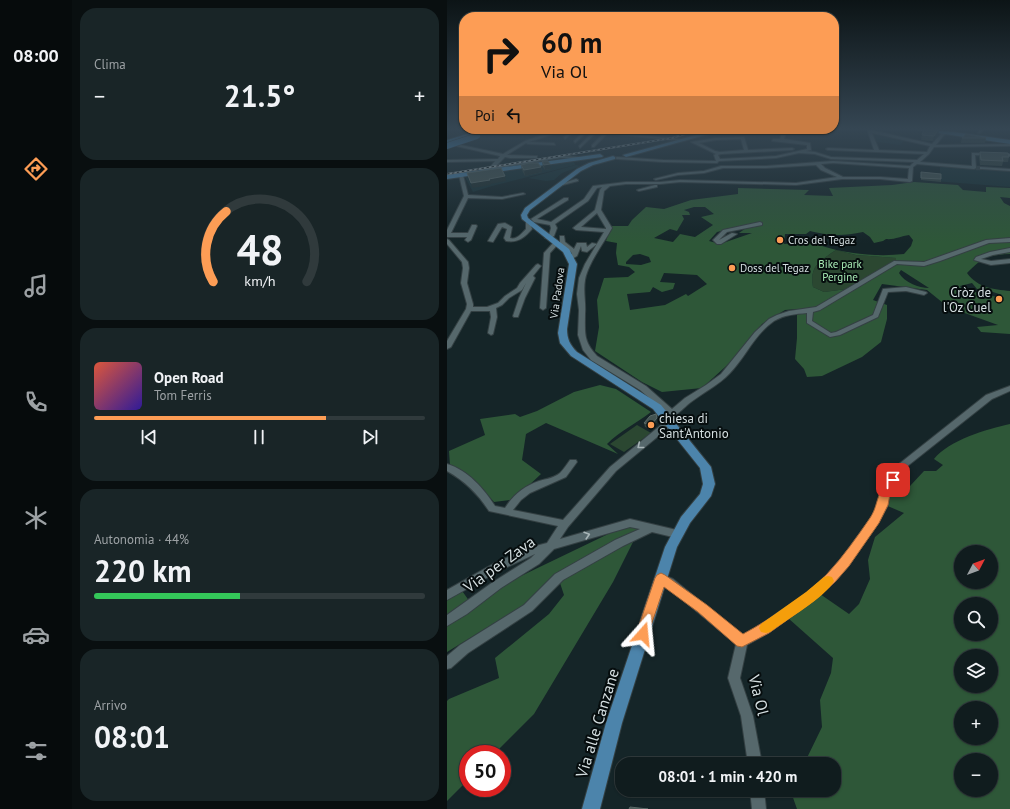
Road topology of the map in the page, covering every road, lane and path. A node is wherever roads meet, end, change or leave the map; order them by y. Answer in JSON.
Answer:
{"nodes":[{"id":1,"x":506,"y":167,"type":"edge"},
{"id":2,"x":520,"y":167,"type":"edge"},
{"id":3,"x":587,"y":167,"type":"edge"},
{"id":4,"x":714,"y":167,"type":"edge"},
{"id":5,"x":820,"y":167,"type":"edge"},
{"id":6,"x":858,"y":167,"type":"edge"},
{"id":7,"x":913,"y":167,"type":"edge"},
{"id":8,"x":956,"y":167,"type":"edge"},
{"id":9,"x":975,"y":167,"type":"tunnel mouth"},
{"id":10,"x":855,"y":168,"type":"joint"},
{"id":11,"x":981,"y":168,"type":"tunnel mouth"},
{"id":12,"x":1010,"y":170,"type":"edge"},
{"id":13,"x":461,"y":175,"type":"junction"},
{"id":14,"x":449,"y":177,"type":"edge"},
{"id":15,"x":842,"y":178,"type":"junction"},
{"id":16,"x":859,"y":178,"type":"junction"},
{"id":17,"x":576,"y":180,"type":"dead end"},
{"id":18,"x":676,"y":181,"type":"junction"},
{"id":19,"x":559,"y":184,"type":"junction"},
{"id":20,"x":608,"y":186,"type":"junction"},
{"id":21,"x":639,"y":190,"type":"dead end"},
{"id":22,"x":523,"y":194,"type":"dead end"},
{"id":23,"x":466,"y":196,"type":"junction"},
{"id":24,"x":566,"y":199,"type":"dead end"},
{"id":25,"x":598,"y":210,"type":"junction"},
{"id":26,"x":528,"y":223,"type":"junction"},
{"id":27,"x":552,"y":224,"type":"junction"},
{"id":28,"x":760,"y":224,"type":"dead end"},
{"id":29,"x":475,"y":226,"type":"dead end"},
{"id":30,"x":607,"y":231,"type":"junction"},
{"id":31,"x":734,"y":234,"type":"dead end"},
{"id":32,"x":447,"y":235,"type":"edge"},
{"id":33,"x":562,"y":237,"type":"dead end"},
{"id":34,"x":548,"y":238,"type":"junction"},
{"id":35,"x":1010,"y":240,"type":"edge"},
{"id":36,"x":447,"y":241,"type":"edge"},
{"id":37,"x":491,"y":241,"type":"dead end"},
{"id":38,"x":576,"y":241,"type":"dead end"},
{"id":39,"x":556,"y":243,"type":"junction"},
{"id":40,"x":594,"y":244,"type":"dead end"},
{"id":41,"x":1010,"y":250,"type":"edge"},
{"id":42,"x":573,"y":255,"type":"junction"},
{"id":43,"x":1010,"y":261,"type":"edge"},
{"id":44,"x":547,"y":264,"type":"junction"},
{"id":45,"x":538,"y":266,"type":"dead end"},
{"id":46,"x":924,"y":293,"type":"dead end"},
{"id":47,"x":490,"y":308,"type":"junction"},
{"id":48,"x":543,"y":308,"type":"dead end"},
{"id":49,"x":469,"y":309,"type":"junction"},
{"id":50,"x":810,"y":311,"type":"junction"},
{"id":51,"x":516,"y":316,"type":"dead end"},
{"id":52,"x":491,"y":333,"type":"dead end"},
{"id":53,"x":447,"y":347,"type":"edge"},
{"id":54,"x":1010,"y":388,"type":"edge"},
{"id":55,"x":669,"y":417,"type":"junction"},
{"id":56,"x":573,"y":462,"type":"dead end"},
{"id":57,"x":447,"y":467,"type":"edge"},
{"id":58,"x":507,"y":512,"type":"junction"},
{"id":59,"x":565,"y":524,"type":"junction"},
{"id":60,"x":651,"y":528,"type":"junction"},
{"id":61,"x":677,"y":534,"type":"junction"},
{"id":62,"x":550,"y":546,"type":"junction"},
{"id":63,"x":661,"y":578,"type":"junction"},
{"id":64,"x":447,"y":595,"type":"edge"},
{"id":65,"x":447,"y":621,"type":"edge"},
{"id":66,"x":742,"y":642,"type":"junction"},
{"id":67,"x":447,"y":664,"type":"edge"},
{"id":68,"x":754,"y":757,"type":"edge"},
{"id":69,"x":758,"y":797,"type":"edge"},
{"id":70,"x":591,"y":809,"type":"edge"},
{"id":71,"x":759,"y":809,"type":"edge"}],
"edges":[{"from":1,"to":14,"type":"street"},
{"from":2,"to":13,"type":"main road"},
{"from":3,"to":19,"type":"main road"},
{"from":4,"to":20,"type":"street"},
{"from":5,"to":15,"type":"street"},
{"from":6,"to":10,"type":"street"},
{"from":7,"to":16,"type":"street"},
{"from":8,"to":9,"type":"street"},
{"from":10,"to":16,"type":"street"},
{"from":11,"to":12,"type":"street"},
{"from":13,"to":14,"type":"main road"},
{"from":13,"to":23,"type":"street"},
{"from":15,"to":16,"type":"street"},
{"from":15,"to":18,"type":"street"},
{"from":17,"to":19,"type":"street"},
{"from":18,"to":20,"type":"street"},
{"from":18,"to":21,"type":"street"},
{"from":19,"to":26,"type":"main road"},
{"from":20,"to":25,"type":"street"},
{"from":20,"to":27,"type":"street"},
{"from":22,"to":23,"type":"street"},
{"from":23,"to":32,"type":"street"},
{"from":24,"to":27,"type":"street"},
{"from":25,"to":30,"type":"street"},
{"from":25,"to":30,"type":"street"},
{"from":26,"to":34,"type":"main road","name":"Via Padova"},
{"from":26,"to":37,"type":"street"},
{"from":27,"to":34,"type":"street"},
{"from":28,"to":31,"type":"street"},
{"from":29,"to":32,"type":"street"},
{"from":30,"to":55,"type":"street"},
{"from":33,"to":42,"type":"street"},
{"from":34,"to":39,"type":"main road","name":"Via Padova"},
{"from":35,"to":50,"type":"street","name":"Via per Zava"},
{"from":36,"to":49,"type":"street"},
{"from":38,"to":42,"type":"street"},
{"from":39,"to":42,"type":"main road","name":"Via Padova"},
{"from":39,"to":44,"type":"street"},
{"from":40,"to":42,"type":"street"},
{"from":41,"to":43,"type":"street"},
{"from":42,"to":55,"type":"main road","name":"Via Padova"},
{"from":44,"to":48,"type":"street"},
{"from":44,"to":51,"type":"street"},
{"from":45,"to":47,"type":"street"},
{"from":46,"to":50,"type":"street"},
{"from":47,"to":49,"type":"street"},
{"from":47,"to":52,"type":"street"},
{"from":49,"to":53,"type":"street"},
{"from":50,"to":55,"type":"street","name":"Via per Zava"},
{"from":54,"to":66,"type":"street"},
{"from":55,"to":59,"type":"street","name":"Via per Zava","one_way":true},
{"from":55,"to":61,"type":"main road","name":"Via Padova"},
{"from":56,"to":58,"type":"street"},
{"from":57,"to":58,"type":"street"},
{"from":58,"to":59,"type":"street"},
{"from":59,"to":62,"type":"street","name":"Via per Zava"},
{"from":60,"to":61,"type":"street"},
{"from":62,"to":60,"type":"street","one_way":true},
{"from":60,"to":67,"type":"street"},
{"from":61,"to":63,"type":"main road","name":"Via alle Canzane"},
{"from":62,"to":64,"type":"street"},
{"from":62,"to":65,"type":"street","name":"Via per Zava"},
{"from":63,"to":66,"type":"street"},
{"from":63,"to":70,"type":"main road","name":"Via alle Canzane"},
{"from":66,"to":68,"type":"street","name":"Via Ol"},
{"from":69,"to":71,"type":"street"}]}
